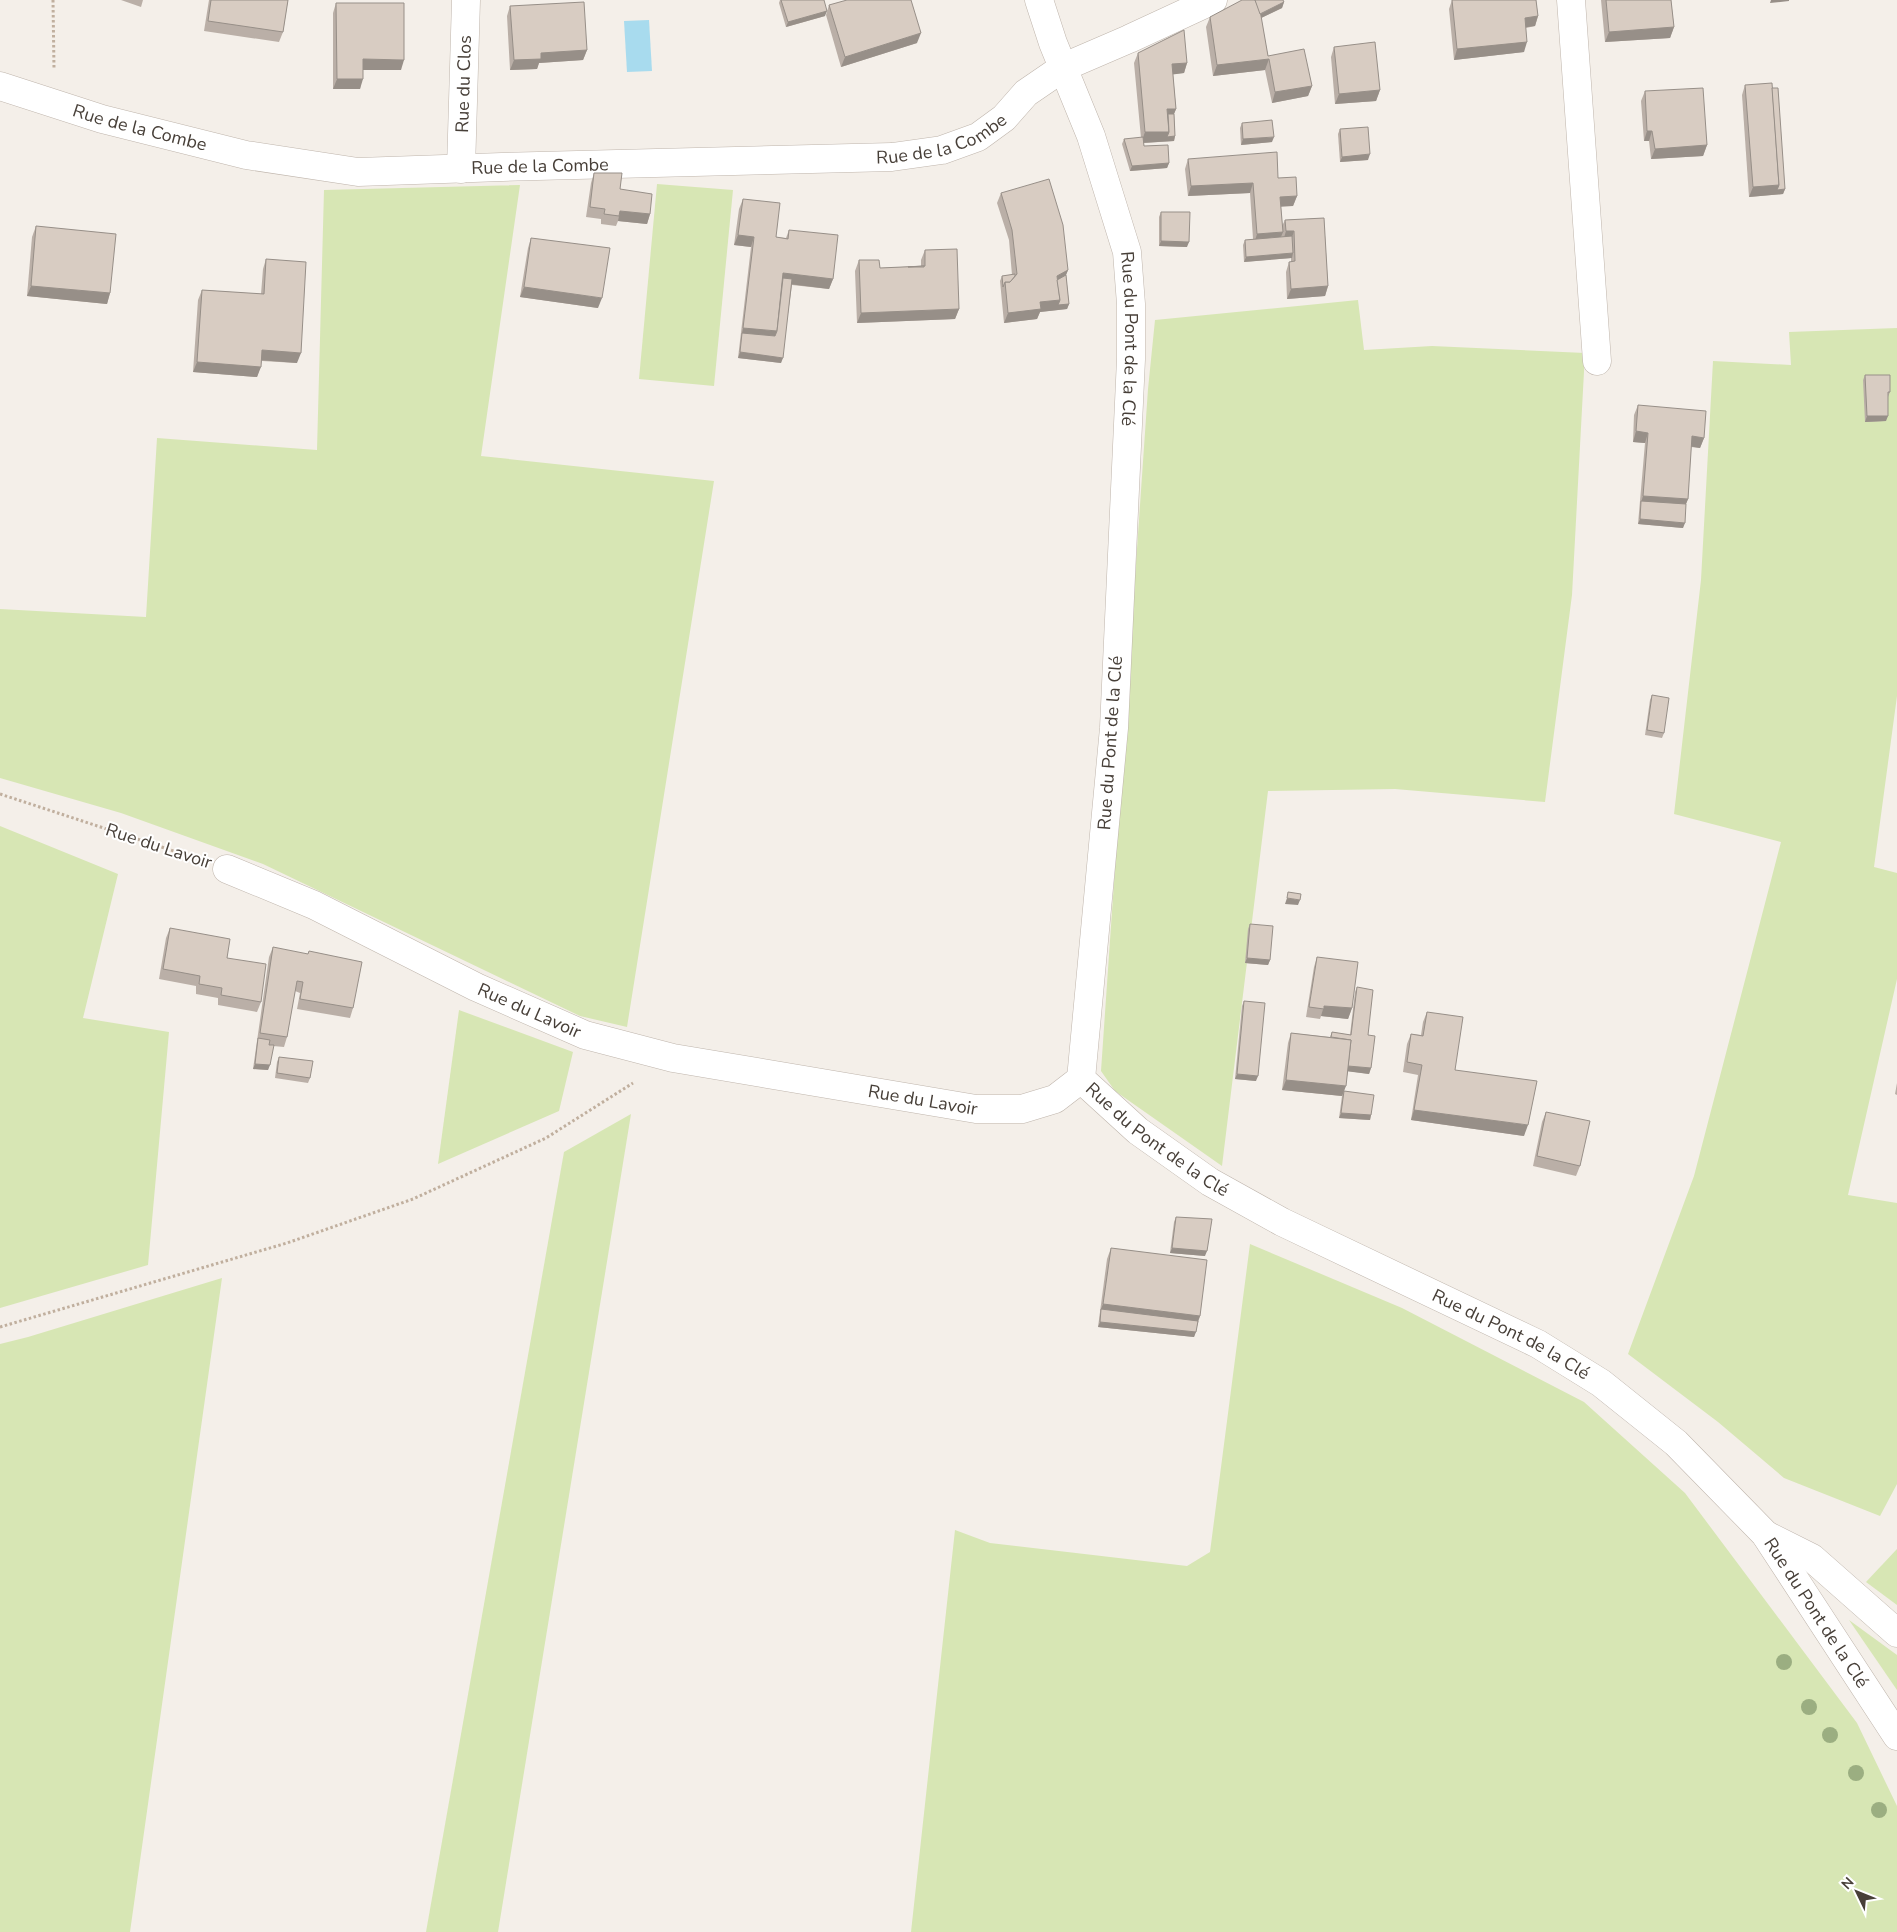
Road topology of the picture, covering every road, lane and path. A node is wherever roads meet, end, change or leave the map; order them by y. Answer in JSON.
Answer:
{"nodes":[{"id":1,"x":53,"y":0,"type":"edge"},
{"id":2,"x":466,"y":0,"type":"edge"},
{"id":3,"x":1039,"y":0,"type":"edge"},
{"id":4,"x":1214,"y":0,"type":"edge"},
{"id":5,"x":1571,"y":0,"type":"edge"},
{"id":6,"x":1064,"y":67,"type":"junction"},
{"id":7,"x":0,"y":86,"type":"edge"},
{"id":8,"x":55,"y":104,"type":"junction"},
{"id":9,"x":461,"y":169,"type":"junction"},
{"id":10,"x":1597,"y":361,"type":"dead end"},
{"id":11,"x":0,"y":794,"type":"edge"},
{"id":12,"x":227,"y":869,"type":"joint"},
{"id":13,"x":673,"y":1058,"type":"junction"},
{"id":14,"x":1081,"y":1079,"type":"junction"},
{"id":15,"x":0,"y":1327,"type":"edge"},
{"id":16,"x":1765,"y":1534,"type":"junction"},
{"id":17,"x":1897,"y":1633,"type":"edge"},
{"id":18,"x":1897,"y":1736,"type":"edge"}],
"edges":[{"from":1,"to":8,"type":"path"},
{"from":2,"to":9,"type":"street","name":"Rue du Clos"},
{"from":3,"to":6,"type":"street","name":"Rue du Pont de la Clé"},
{"from":4,"to":6,"type":"street","name":"Rue de la Combe"},
{"from":5,"to":10,"type":"street"},
{"from":6,"to":9,"type":"street","name":"Rue de la Combe"},
{"from":6,"to":14,"type":"street","name":"Rue du Pont de la Clé"},
{"from":7,"to":8,"type":"street","name":"Rue de la Combe"},
{"from":8,"to":9,"type":"street","name":"Rue de la Combe"},
{"from":11,"to":12,"type":"path","name":"Rue du Lavoir"},
{"from":12,"to":13,"type":"street","name":"Rue du Lavoir"},
{"from":13,"to":14,"type":"street","name":"Rue du Lavoir"},
{"from":13,"to":15,"type":"path"},
{"from":14,"to":16,"type":"street","name":"Rue du Pont de la Clé"},
{"from":16,"to":17,"type":"street"},
{"from":16,"to":18,"type":"street","name":"Rue du Pont de la Clé"}]}
